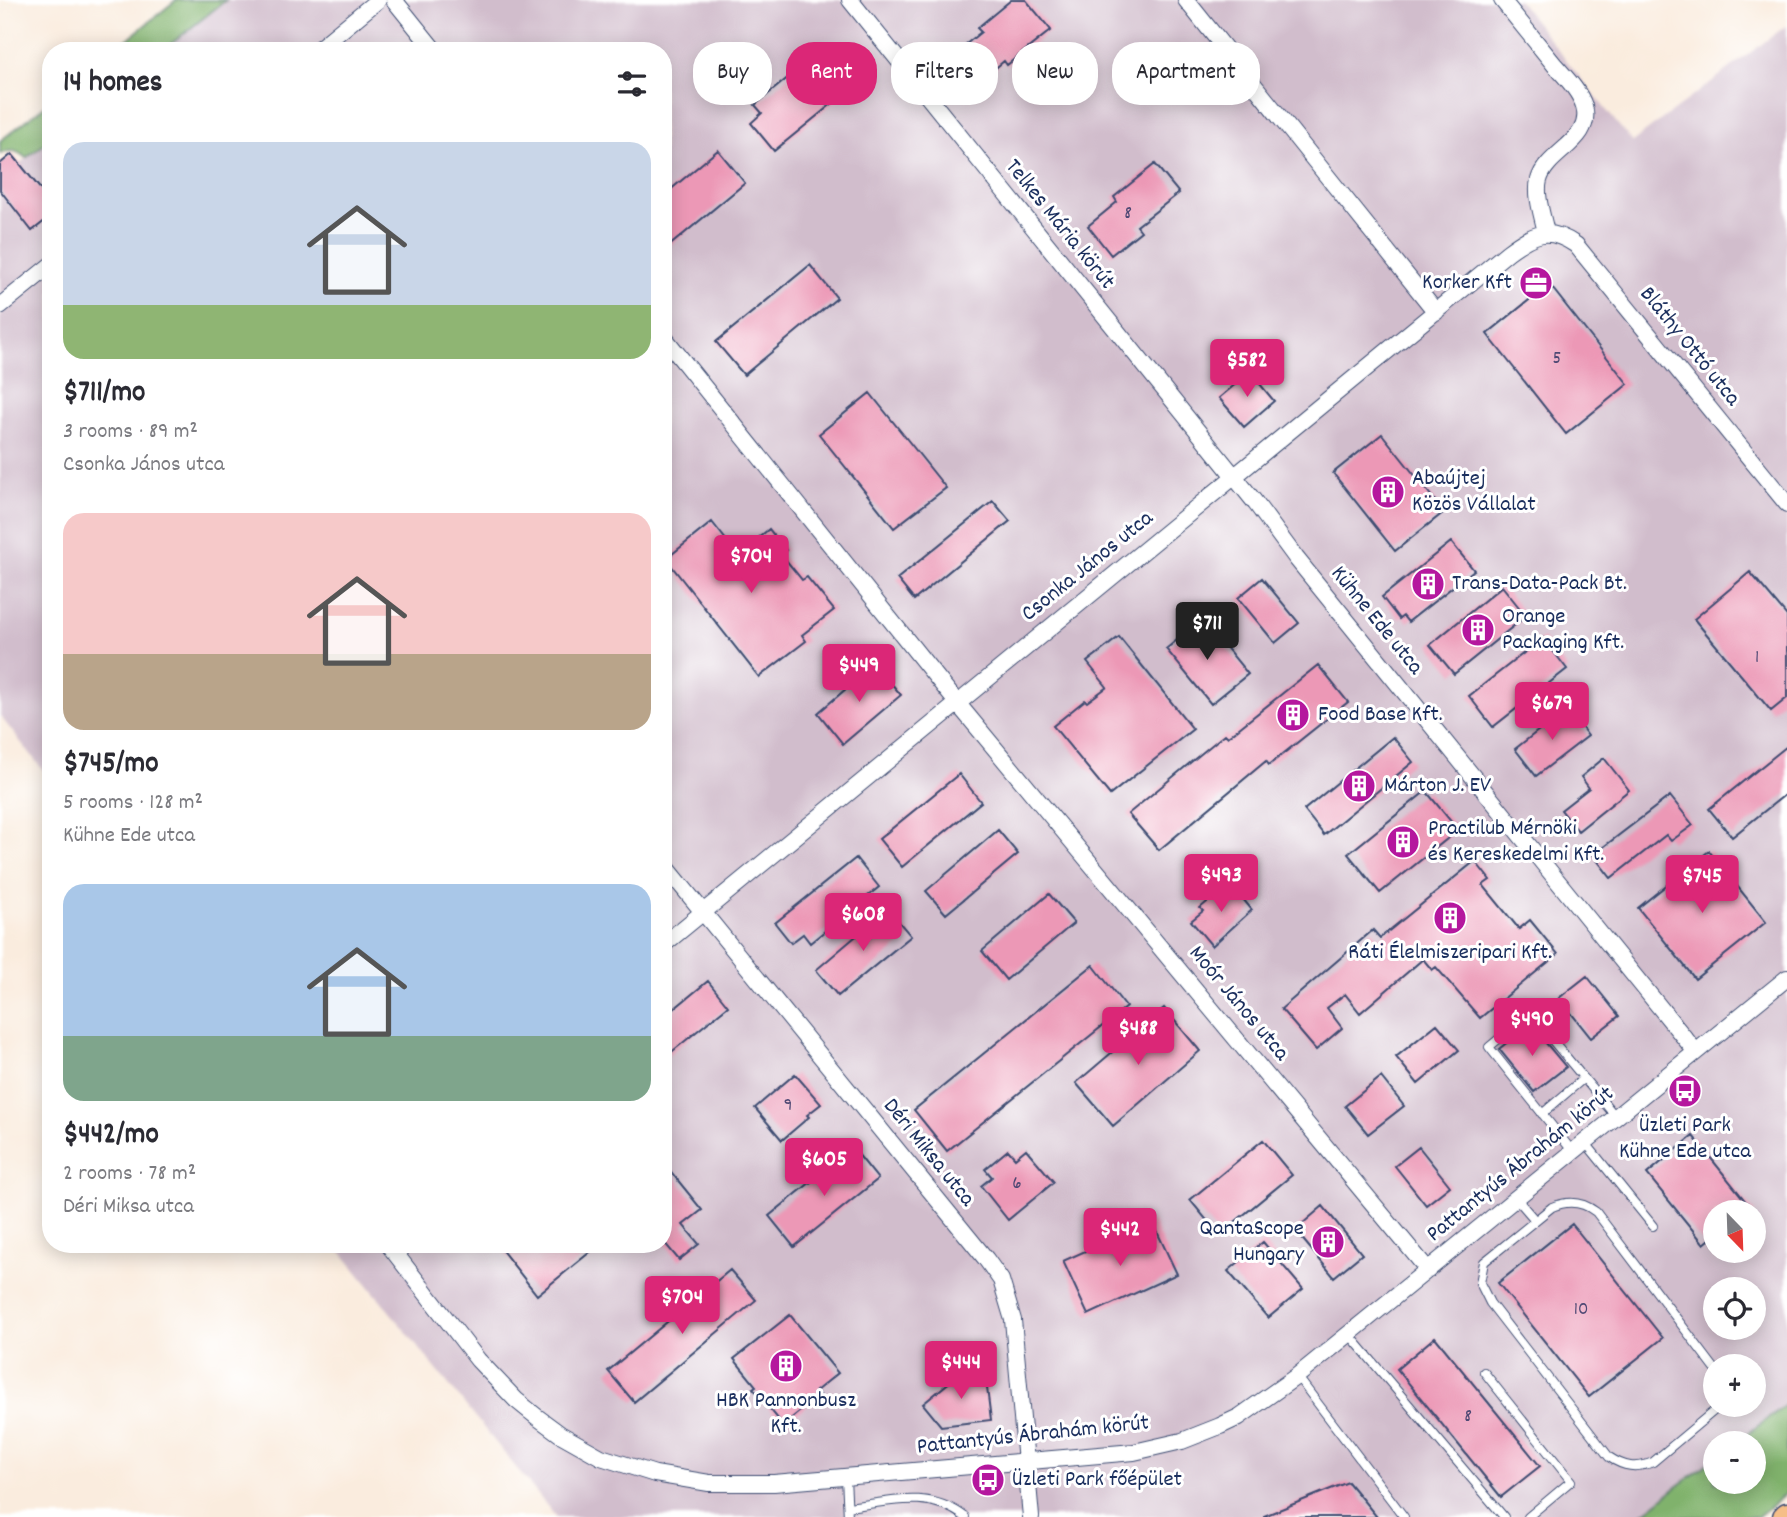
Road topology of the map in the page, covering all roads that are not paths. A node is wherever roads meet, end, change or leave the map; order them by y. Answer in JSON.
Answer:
{"nodes":[{"id":1,"x":378,"y":0,"type":"edge"},
{"id":2,"x":394,"y":0,"type":"edge"},
{"id":3,"x":850,"y":0,"type":"edge"},
{"id":4,"x":1186,"y":0,"type":"edge"},
{"id":5,"x":1502,"y":0,"type":"edge"},
{"id":6,"x":327,"y":42,"type":"edge"},
{"id":7,"x":428,"y":42,"type":"edge"},
{"id":8,"x":1546,"y":233,"type":"junction"},
{"id":9,"x":42,"y":272,"type":"edge"},
{"id":10,"x":0,"y":306,"type":"edge"},
{"id":11,"x":1436,"y":312,"type":"junction"},
{"id":12,"x":672,"y":347,"type":"edge"},
{"id":13,"x":1234,"y":477,"type":"junction"},
{"id":14,"x":1787,"y":504,"type":"edge"},
{"id":15,"x":958,"y":704,"type":"junction"},
{"id":16,"x":672,"y":874,"type":"edge"},
{"id":17,"x":703,"y":912,"type":"junction"},
{"id":18,"x":672,"y":938,"type":"edge"},
{"id":19,"x":1787,"y":978,"type":"edge"},
{"id":20,"x":1696,"y":1052,"type":"junction"},
{"id":21,"x":1584,"y":1078,"type":"junction"},
{"id":22,"x":1542,"y":1114,"type":"junction"},
{"id":23,"x":1616,"y":1117,"type":"junction"},
{"id":24,"x":1579,"y":1147,"type":"junction"},
{"id":25,"x":1517,"y":1198,"type":"junction"},
{"id":26,"x":1535,"y":1220,"type":"junction"},
{"id":27,"x":1653,"y":1226,"type":"dead end"},
{"id":28,"x":395,"y":1253,"type":"edge"},
{"id":29,"x":1428,"y":1270,"type":"junction"},
{"id":30,"x":1349,"y":1334,"type":"junction"},
{"id":31,"x":1704,"y":1354,"type":"edge"},
{"id":32,"x":1484,"y":1372,"type":"dead end"},
{"id":33,"x":1297,"y":1376,"type":"junction"},
{"id":34,"x":1707,"y":1417,"type":"edge"},
{"id":35,"x":1027,"y":1461,"type":"junction"},
{"id":36,"x":846,"y":1478,"type":"junction"},
{"id":37,"x":848,"y":1512,"type":"edge"},
{"id":38,"x":965,"y":1517,"type":"edge"},
{"id":39,"x":1031,"y":1517,"type":"edge"},
{"id":40,"x":1404,"y":1517,"type":"edge"},
{"id":41,"x":1504,"y":1517,"type":"edge"},
{"id":42,"x":1528,"y":1517,"type":"edge"}],
"edges":[{"from":1,"to":6,"type":"street"},
{"from":2,"to":7,"type":"street"},
{"from":3,"to":13,"type":"street","name":"Telkes Mária körút"},
{"from":4,"to":11,"type":"street"},
{"from":5,"to":8,"type":"street"},
{"from":8,"to":11,"type":"street","name":"Csonka János utca"},
{"from":8,"to":14,"type":"street","name":"Bláthy Ottó utca"},
{"from":9,"to":10,"type":"street"},
{"from":11,"to":13,"type":"street","name":"Csonka János utca"},
{"from":12,"to":15,"type":"street"},
{"from":13,"to":15,"type":"street","name":"Csonka János utca"},
{"from":13,"to":20,"type":"street","name":"Kühne Ede utca"},
{"from":15,"to":17,"type":"street","name":"Csonka János utca"},
{"from":15,"to":29,"type":"street","name":"Moór János utca"},
{"from":16,"to":17,"type":"street","name":"Déri Miksa utca"},
{"from":17,"to":18,"type":"street","name":"Csonka János utca"},
{"from":17,"to":35,"type":"street","name":"Déri Miksa utca"},
{"from":19,"to":20,"type":"street","name":"Pattantyús Ábrahám körút"},
{"from":20,"to":23,"type":"street","name":"Pattantyús Ábrahám körút"},
{"from":21,"to":22,"type":"lane"},
{"from":21,"to":22,"type":"lane"},
{"from":21,"to":23,"type":"lane"},
{"from":22,"to":24,"type":"lane"},
{"from":23,"to":24,"type":"street","name":"Pattantyús Ábrahám körút"},
{"from":24,"to":25,"type":"street","name":"Pattantyús Ábrahám körút"},
{"from":24,"to":27,"type":"lane"},
{"from":25,"to":26,"type":"lane"},
{"from":25,"to":29,"type":"street","name":"Pattantyús Ábrahám körút"},
{"from":26,"to":31,"type":"lane"},
{"from":26,"to":34,"type":"lane"},
{"from":28,"to":36,"type":"street","name":"Pattantyús Ábrahám körút"},
{"from":29,"to":30,"type":"street","name":"Pattantyús Ábrahám körút"},
{"from":30,"to":33,"type":"street","name":"Pattantyús Ábrahám körút"},
{"from":30,"to":41,"type":"lane"},
{"from":32,"to":42,"type":"lane"},
{"from":33,"to":35,"type":"street","name":"Pattantyús Ábrahám körút"},
{"from":33,"to":40,"type":"lane"},
{"from":35,"to":36,"type":"street","name":"Pattantyús Ábrahám körút"},
{"from":35,"to":39,"type":"street","name":"Déri Miksa utca"},
{"from":36,"to":37,"type":"lane"},
{"from":37,"to":38,"type":"lane"}]}
